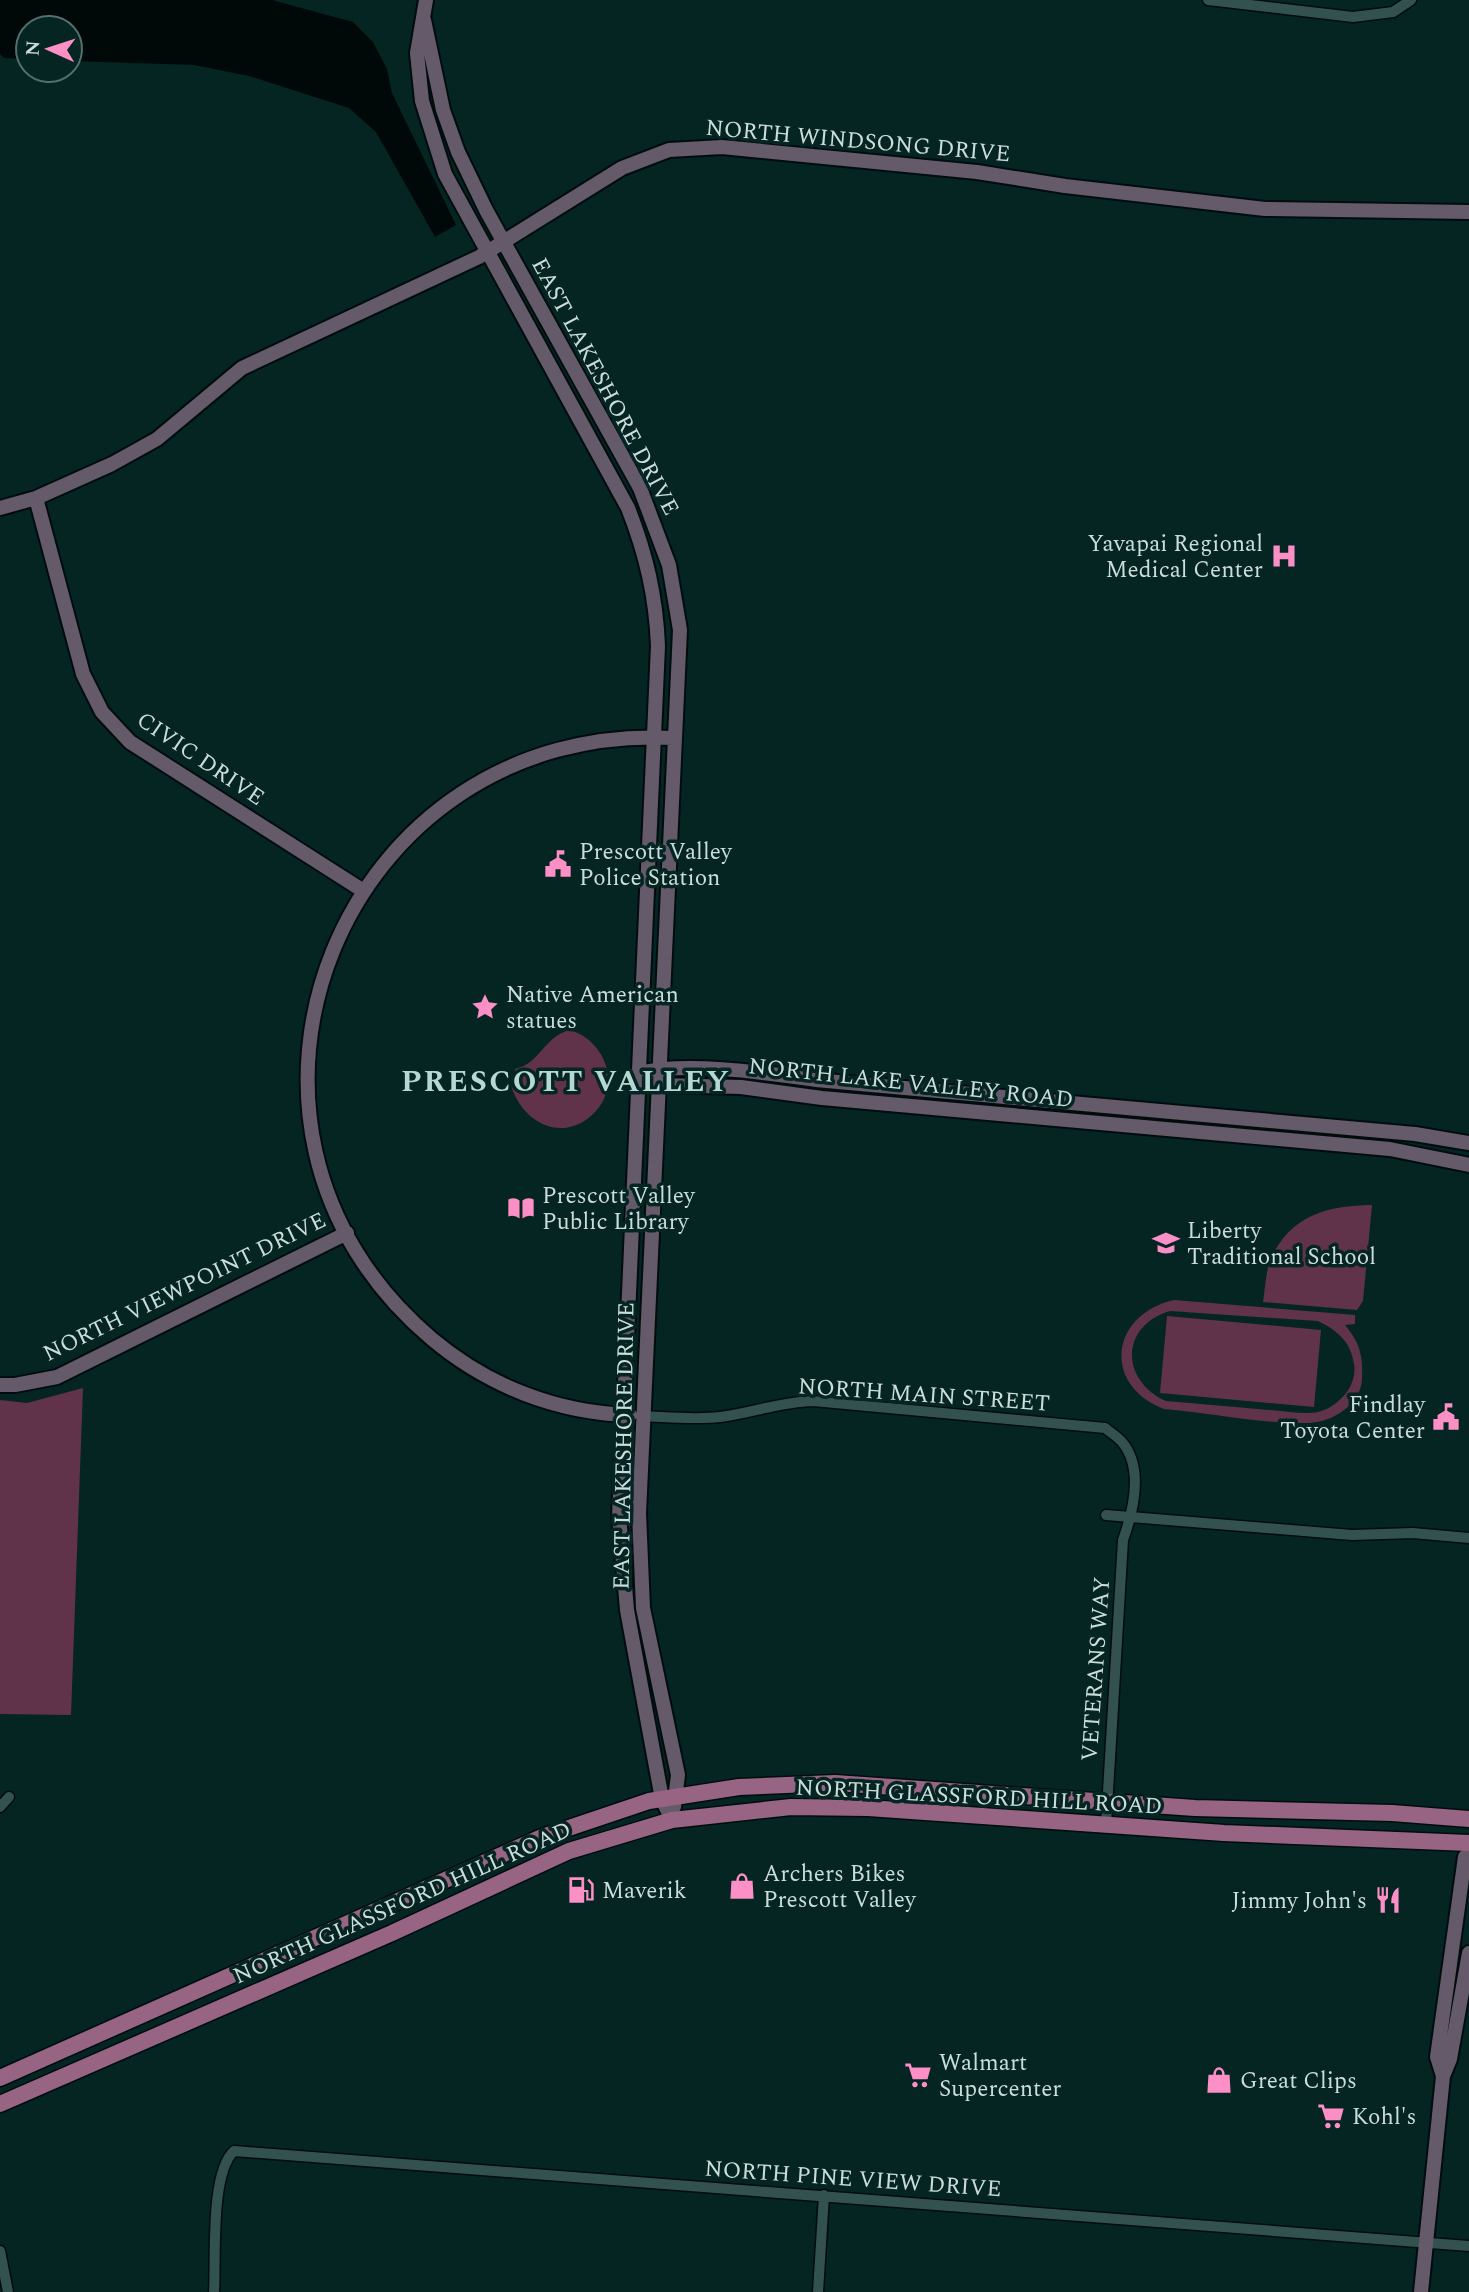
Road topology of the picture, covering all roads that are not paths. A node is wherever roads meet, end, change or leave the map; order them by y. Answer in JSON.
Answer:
{"nodes":[{"id":1,"x":426,"y":0,"type":"edge"},
{"id":2,"x":1209,"y":0,"type":"edge"},
{"id":3,"x":1411,"y":0,"type":"edge"},
{"id":4,"x":424,"y":19,"type":"junction"},
{"id":5,"x":1469,"y":212,"type":"edge"},
{"id":6,"x":503,"y":241,"type":"junction"},
{"id":7,"x":487,"y":252,"type":"junction"},
{"id":8,"x":635,"y":479,"type":"junction"},
{"id":9,"x":617,"y":487,"type":"junction"},
{"id":10,"x":36,"y":498,"type":"junction"},
{"id":11,"x":0,"y":508,"type":"edge"},
{"id":12,"x":654,"y":737,"type":"junction"},
{"id":13,"x":674,"y":738,"type":"junction"},
{"id":14,"x":362,"y":890,"type":"junction"},
{"id":15,"x":659,"y":1068,"type":"junction"},
{"id":16,"x":639,"y":1073,"type":"junction"},
{"id":17,"x":658,"y":1085,"type":"junction"},
{"id":18,"x":1469,"y":1143,"type":"edge"},
{"id":19,"x":1469,"y":1166,"type":"edge"},
{"id":20,"x":347,"y":1233,"type":"junction"},
{"id":21,"x":0,"y":1385,"type":"edge"},
{"id":22,"x":623,"y":1415,"type":"junction"},
{"id":23,"x":642,"y":1416,"type":"junction"},
{"id":24,"x":1106,"y":1515,"type":"dead end"},
{"id":25,"x":1131,"y":1517,"type":"junction"},
{"id":26,"x":1469,"y":1538,"type":"edge"},
{"id":27,"x":643,"y":1608,"type":"junction"},
{"id":28,"x":627,"y":1610,"type":"junction"},
{"id":29,"x":9,"y":1797,"type":"dead end"},
{"id":30,"x":669,"y":1798,"type":"junction"},
{"id":31,"x":1107,"y":1801,"type":"junction"},
{"id":32,"x":0,"y":1807,"type":"edge"},
{"id":33,"x":1469,"y":1819,"type":"edge"},
{"id":34,"x":672,"y":1820,"type":"junction"},
{"id":35,"x":1106,"y":1825,"type":"junction"},
{"id":36,"x":1469,"y":1843,"type":"edge"},
{"id":37,"x":1469,"y":1853,"type":"edge"},
{"id":38,"x":1469,"y":1954,"type":"edge"},
{"id":39,"x":1443,"y":2076,"type":"junction"},
{"id":40,"x":1,"y":2078,"type":"edge"},
{"id":41,"x":0,"y":2104,"type":"edge"},
{"id":42,"x":824,"y":2195,"type":"junction"},
{"id":43,"x":1424,"y":2242,"type":"junction"},
{"id":44,"x":1469,"y":2246,"type":"edge"},
{"id":45,"x":0,"y":2251,"type":"edge"},
{"id":46,"x":8,"y":2292,"type":"edge"},
{"id":47,"x":214,"y":2292,"type":"edge"},
{"id":48,"x":818,"y":2292,"type":"edge"},
{"id":49,"x":1421,"y":2292,"type":"edge"}],
"edges":[{"from":1,"to":4,"type":"street","name":"EAST LAKESHORE DRIVE"},
{"from":2,"to":3,"type":"street"},
{"from":4,"to":6,"type":"street","name":"EAST LAKESHORE DRIVE"},
{"from":4,"to":7,"type":"street","name":"EAST LAKESHORE DRIVE"},
{"from":5,"to":6,"type":"street","name":"NORTH WINDSONG DRIVE"},
{"from":6,"to":7,"type":"street","name":"NORTH WINDSONG DRIVE"},
{"from":6,"to":8,"type":"street","name":"EAST LAKESHORE DRIVE"},
{"from":7,"to":9,"type":"street","name":"EAST LAKESHORE DRIVE"},
{"from":7,"to":10,"type":"street","name":"NORTH WINDSONG DRIVE"},
{"from":8,"to":9,"type":"street"},
{"from":8,"to":13,"type":"street","name":"EAST LAKESHORE DRIVE"},
{"from":9,"to":12,"type":"street","name":"EAST LAKESHORE DRIVE"},
{"from":10,"to":11,"type":"street","name":"NORTH WINDSONG DRIVE"},
{"from":10,"to":14,"type":"street","name":"CIVIC DRIVE"},
{"from":12,"to":13,"type":"street"},
{"from":12,"to":14,"type":"street"},
{"from":12,"to":16,"type":"street","name":"EAST LAKESHORE DRIVE"},
{"from":13,"to":15,"type":"street","name":"EAST LAKESHORE DRIVE"},
{"from":14,"to":20,"type":"street"},
{"from":15,"to":16,"type":"street","name":"NORTH LAKE VALLEY ROAD"},
{"from":15,"to":17,"type":"street","name":"EAST LAKESHORE DRIVE"},
{"from":15,"to":18,"type":"street","name":"NORTH LAKE VALLEY ROAD"},
{"from":16,"to":17,"type":"street"},
{"from":16,"to":22,"type":"street","name":"EAST LAKESHORE DRIVE"},
{"from":17,"to":19,"type":"street","name":"NORTH LAKE VALLEY ROAD"},
{"from":17,"to":23,"type":"street","name":"EAST LAKESHORE DRIVE"},
{"from":20,"to":21,"type":"street","name":"NORTH VIEWPOINT DRIVE"},
{"from":20,"to":22,"type":"street"},
{"from":22,"to":23,"type":"street"},
{"from":22,"to":28,"type":"street","name":"EAST LAKESHORE DRIVE"},
{"from":23,"to":25,"type":"street","name":"NORTH MAIN STREET"},
{"from":23,"to":27,"type":"street","name":"EAST LAKESHORE DRIVE"},
{"from":24,"to":25,"type":"street"},
{"from":25,"to":26,"type":"street"},
{"from":25,"to":31,"type":"street","name":"VETERANS WAY"},
{"from":27,"to":28,"type":"street"},
{"from":27,"to":30,"type":"street","name":"EAST LAKESHORE DRIVE"},
{"from":28,"to":30,"type":"street","name":"EAST LAKESHORE DRIVE"},
{"from":29,"to":32,"type":"street"},
{"from":30,"to":31,"type":"main road","name":"NORTH GLASSFORD HILL ROAD"},
{"from":30,"to":34,"type":"street","name":"EAST LAKESHORE DRIVE"},
{"from":30,"to":40,"type":"main road","name":"NORTH GLASSFORD HILL ROAD"},
{"from":31,"to":33,"type":"main road","name":"NORTH GLASSFORD HILL ROAD"},
{"from":31,"to":35,"type":"street","name":"VETERANS WAY"},
{"from":34,"to":35,"type":"main road","name":"NORTH GLASSFORD HILL ROAD"},
{"from":34,"to":41,"type":"main road","name":"NORTH GLASSFORD HILL ROAD"},
{"from":35,"to":36,"type":"main road","name":"NORTH GLASSFORD HILL ROAD"},
{"from":37,"to":39,"type":"street"},
{"from":38,"to":39,"type":"street"},
{"from":39,"to":43,"type":"street"},
{"from":42,"to":43,"type":"street","name":"NORTH PINE VIEW DRIVE"},
{"from":42,"to":47,"type":"street","name":"NORTH PINE VIEW DRIVE"},
{"from":42,"to":48,"type":"street"},
{"from":43,"to":44,"type":"street","name":"NORTH PINE VIEW DRIVE"},
{"from":43,"to":49,"type":"street"},
{"from":45,"to":46,"type":"street"}]}
